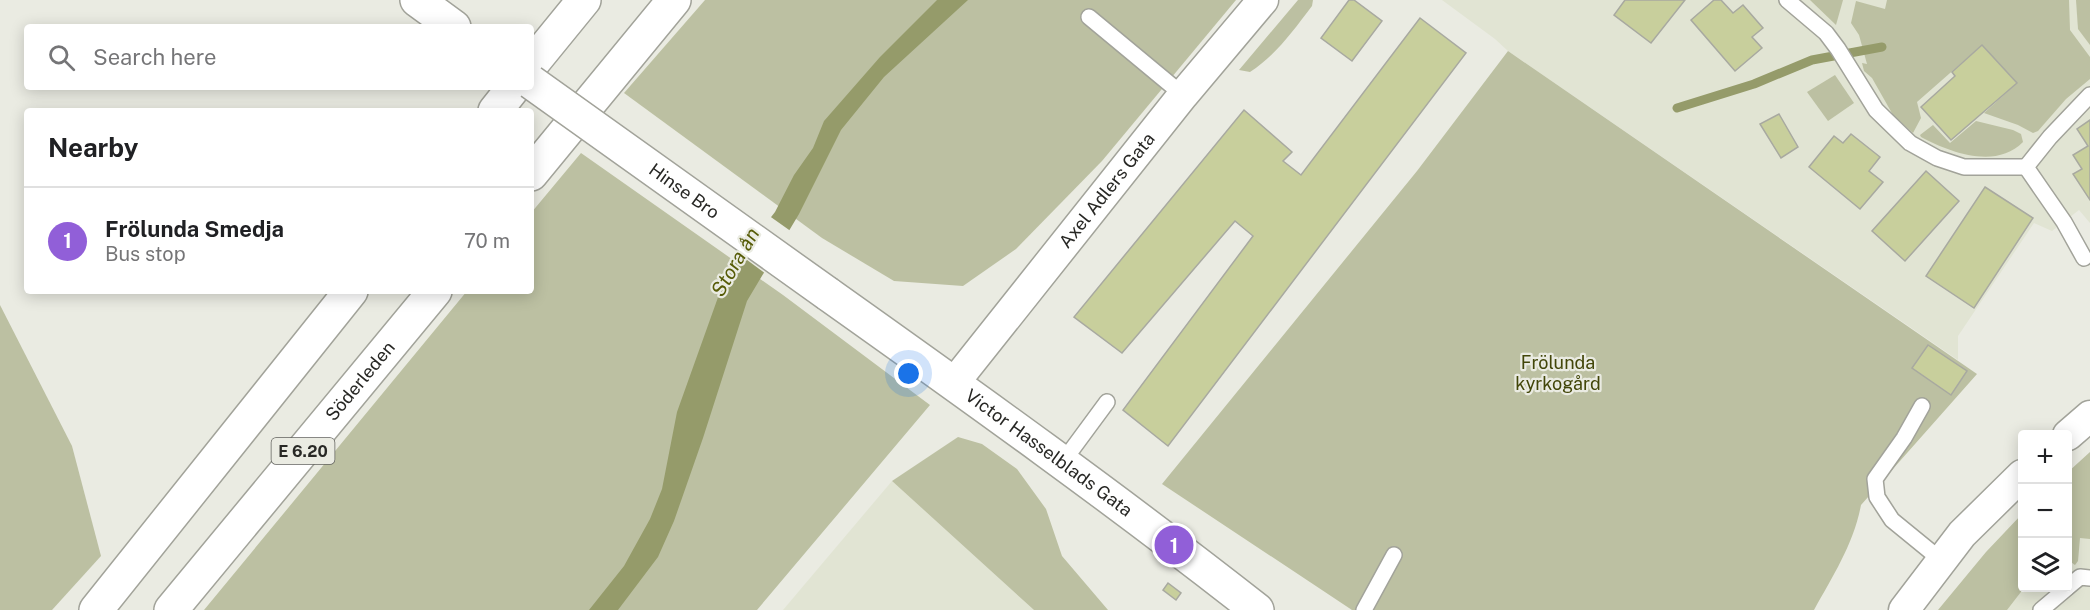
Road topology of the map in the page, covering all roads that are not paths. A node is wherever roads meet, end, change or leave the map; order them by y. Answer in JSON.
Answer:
{"nodes":[{"id":1,"x":584,"y":0,"type":"edge"},
{"id":2,"x":674,"y":0,"type":"edge"},
{"id":3,"x":1263,"y":0,"type":"edge"},
{"id":4,"x":1787,"y":0,"type":"edge"},
{"id":5,"x":420,"y":2,"type":"edge"},
{"id":6,"x":1089,"y":17,"type":"dead end"},
{"id":7,"x":450,"y":24,"type":"edge"},
{"id":8,"x":534,"y":61,"type":"edge"},
{"id":9,"x":534,"y":84,"type":"edge"},
{"id":10,"x":512,"y":90,"type":"edge"},
{"id":11,"x":1183,"y":95,"type":"junction"},
{"id":12,"x":2090,"y":95,"type":"edge"},
{"id":13,"x":497,"y":108,"type":"edge"},
{"id":14,"x":2026,"y":167,"type":"junction"},
{"id":15,"x":534,"y":170,"type":"edge"},
{"id":16,"x":2084,"y":258,"type":"dead end"},
{"id":17,"x":349,"y":294,"type":"edge"},
{"id":18,"x":433,"y":294,"type":"edge"},
{"id":19,"x":954,"y":383,"type":"junction"},
{"id":20,"x":1107,"y":402,"type":"dead end"},
{"id":21,"x":1922,"y":406,"type":"dead end"},
{"id":22,"x":2090,"y":416,"type":"edge"},
{"id":23,"x":2072,"y":431,"type":"edge"},
{"id":24,"x":1062,"y":463,"type":"junction"},
{"id":25,"x":2018,"y":479,"type":"edge"},
{"id":26,"x":1394,"y":555,"type":"dead end"},
{"id":27,"x":1941,"y":561,"type":"junction"},
{"id":28,"x":2090,"y":578,"type":"edge"},
{"id":29,"x":2072,"y":583,"type":"edge"},
{"id":30,"x":2061,"y":592,"type":"edge"},
{"id":31,"x":96,"y":610,"type":"edge"},
{"id":32,"x":171,"y":610,"type":"edge"},
{"id":33,"x":1257,"y":610,"type":"edge"},
{"id":34,"x":1364,"y":610,"type":"edge"},
{"id":35,"x":1904,"y":610,"type":"edge"},
{"id":36,"x":2041,"y":610,"type":"edge"}],
"edges":[{"from":1,"to":8,"type":"main road"},
{"from":2,"to":15,"type":"main road"},
{"from":3,"to":11,"type":"street","name":"Axel Adlers Gata"},
{"from":4,"to":14,"type":"lane"},
{"from":5,"to":7,"type":"main road"},
{"from":6,"to":11,"type":"lane"},
{"from":9,"to":19,"type":"main road","name":"Hinse Bro","bridge":true},
{"from":10,"to":13,"type":"main road"},
{"from":11,"to":19,"type":"street","name":"Axel Adlers Gata"},
{"from":12,"to":14,"type":"lane"},
{"from":14,"to":16,"type":"lane"},
{"from":17,"to":31,"type":"main road"},
{"from":18,"to":32,"type":"main road","name":"Söderleden","number":"E 6.20"},
{"from":19,"to":24,"type":"main road","name":"Victor Hasselblads Gata"},
{"from":20,"to":24,"type":"lane"},
{"from":21,"to":27,"type":"lane"},
{"from":22,"to":23,"type":"street"},
{"from":24,"to":33,"type":"main road","name":"Victor Hasselblads Gata"},
{"from":25,"to":27,"type":"street"},
{"from":26,"to":34,"type":"lane"},
{"from":27,"to":35,"type":"street"},
{"from":28,"to":29,"type":"lane"},
{"from":30,"to":36,"type":"lane"}]}
